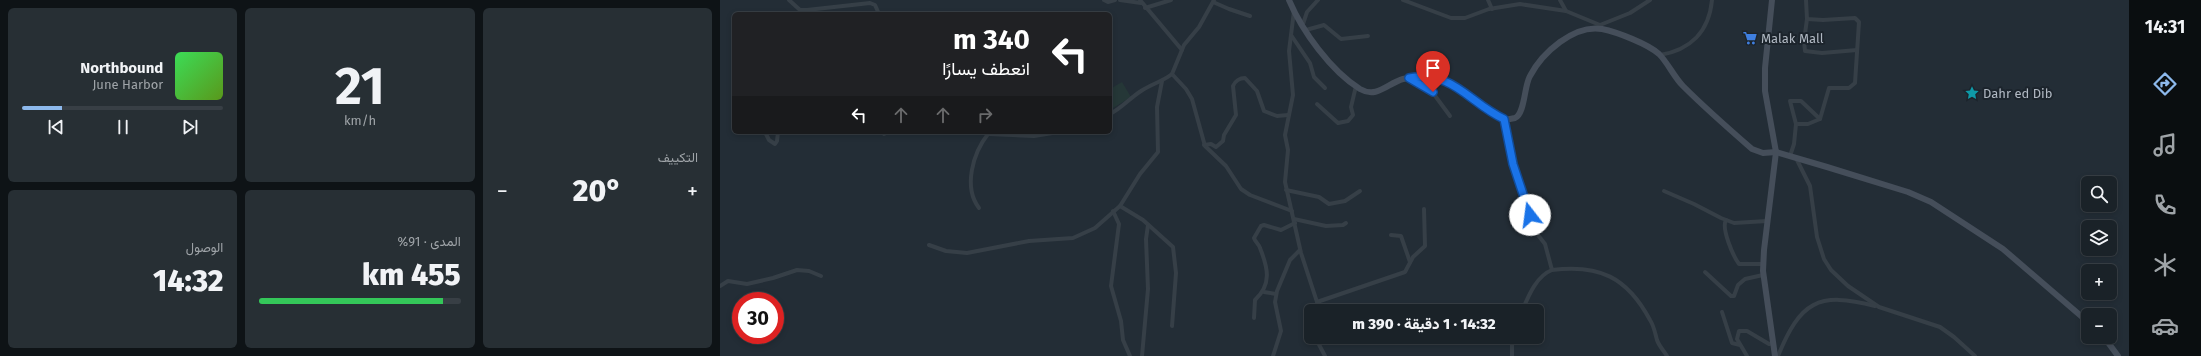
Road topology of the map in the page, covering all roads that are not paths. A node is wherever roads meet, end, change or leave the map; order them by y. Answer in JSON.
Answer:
{"nodes":[{"id":1,"x":789,"y":0,"type":"edge"},
{"id":2,"x":1104,"y":0,"type":"edge"},
{"id":3,"x":1114,"y":0,"type":"edge"},
{"id":4,"x":1120,"y":0,"type":"edge"},
{"id":5,"x":1171,"y":0,"type":"edge"},
{"id":6,"x":1290,"y":0,"type":"edge"},
{"id":7,"x":1318,"y":0,"type":"edge"},
{"id":8,"x":1403,"y":0,"type":"edge"},
{"id":9,"x":1488,"y":0,"type":"edge"},
{"id":10,"x":1560,"y":0,"type":"edge"},
{"id":11,"x":1650,"y":0,"type":"edge"},
{"id":12,"x":1712,"y":0,"type":"edge"},
{"id":13,"x":1772,"y":0,"type":"edge"},
{"id":14,"x":1806,"y":0,"type":"edge"},
{"id":15,"x":1214,"y":1,"type":"edge"},
{"id":16,"x":1140,"y":2,"type":"edge"},
{"id":17,"x":1145,"y":8,"type":"junction"},
{"id":18,"x":1492,"y":9,"type":"junction"},
{"id":19,"x":1294,"y":11,"type":"junction"},
{"id":20,"x":1566,"y":11,"type":"junction"},
{"id":21,"x":878,"y":12,"type":"edge"},
{"id":22,"x":1250,"y":16,"type":"dead end"},
{"id":23,"x":1806,"y":19,"type":"junction"},
{"id":24,"x":1305,"y":27,"type":"junction"},
{"id":25,"x":1601,"y":27,"type":"junction"},
{"id":26,"x":1291,"y":35,"type":"junction"},
{"id":27,"x":1368,"y":36,"type":"dead end"},
{"id":28,"x":1182,"y":50,"type":"junction"},
{"id":29,"x":1857,"y":50,"type":"junction"},
{"id":30,"x":1660,"y":55,"type":"junction"},
{"id":31,"x":1172,"y":74,"type":"junction"},
{"id":32,"x":1409,"y":78,"type":"junction"},
{"id":33,"x":1162,"y":81,"type":"junction"},
{"id":34,"x":1356,"y":86,"type":"junction"},
{"id":35,"x":1325,"y":88,"type":"dead end"},
{"id":36,"x":1317,"y":104,"type":"dead end"},
{"id":37,"x":1112,"y":113,"type":"edge"},
{"id":38,"x":1288,"y":115,"type":"junction"},
{"id":39,"x":1450,"y":116,"type":"dead end"},
{"id":40,"x":1504,"y":119,"type":"junction"},
{"id":41,"x":1820,"y":119,"type":"junction"},
{"id":42,"x":1796,"y":124,"type":"junction"},
{"id":43,"x":766,"y":134,"type":"edge"},
{"id":44,"x":778,"y":134,"type":"edge"},
{"id":45,"x":987,"y":134,"type":"edge"},
{"id":46,"x":1003,"y":134,"type":"edge"},
{"id":47,"x":1046,"y":134,"type":"edge"},
{"id":48,"x":1204,"y":145,"type":"junction"},
{"id":49,"x":1776,"y":152,"type":"junction"},
{"id":50,"x":1793,"y":157,"type":"junction"},
{"id":51,"x":1286,"y":190,"type":"junction"},
{"id":52,"x":1360,"y":191,"type":"dead end"},
{"id":53,"x":1664,"y":191,"type":"dead end"},
{"id":54,"x":1120,"y":206,"type":"junction"},
{"id":55,"x":979,"y":208,"type":"dead end"},
{"id":56,"x":1424,"y":209,"type":"dead end"},
{"id":57,"x":1292,"y":210,"type":"junction"},
{"id":58,"x":1113,"y":212,"type":"junction"},
{"id":59,"x":1726,"y":220,"type":"junction"},
{"id":60,"x":1295,"y":221,"type":"junction"},
{"id":61,"x":1767,"y":221,"type":"junction"},
{"id":62,"x":1346,"y":223,"type":"dead end"},
{"id":63,"x":1148,"y":225,"type":"junction"},
{"id":64,"x":1391,"y":235,"type":"dead end"},
{"id":65,"x":929,"y":245,"type":"dead end"},
{"id":66,"x":1300,"y":250,"type":"junction"},
{"id":67,"x":1410,"y":262,"type":"junction"},
{"id":68,"x":1763,"y":264,"type":"junction"},
{"id":69,"x":1552,"y":270,"type":"junction"},
{"id":70,"x":1705,"y":272,"type":"dead end"},
{"id":71,"x":1764,"y":275,"type":"junction"},
{"id":72,"x":821,"y":276,"type":"dead end"},
{"id":73,"x":720,"y":286,"type":"edge"},
{"id":74,"x":1264,"y":292,"type":"junction"},
{"id":75,"x":1276,"y":294,"type":"junction"},
{"id":76,"x":1317,"y":302,"type":"joint"},
{"id":77,"x":1525,"y":304,"type":"edge"},
{"id":78,"x":1879,"y":307,"type":"junction"},
{"id":79,"x":1722,"y":312,"type":"dead end"},
{"id":80,"x":2081,"y":316,"type":"edge"},
{"id":81,"x":1254,"y":318,"type":"dead end"},
{"id":82,"x":1172,"y":326,"type":"dead end"},
{"id":83,"x":1774,"y":343,"type":"junction"},
{"id":84,"x":1319,"y":344,"type":"edge"},
{"id":85,"x":1512,"y":344,"type":"edge"},
{"id":86,"x":1740,"y":344,"type":"junction"},
{"id":87,"x":2109,"y":344,"type":"edge"},
{"id":88,"x":1130,"y":356,"type":"edge"},
{"id":89,"x":1142,"y":356,"type":"edge"},
{"id":90,"x":1272,"y":356,"type":"edge"},
{"id":91,"x":1325,"y":356,"type":"edge"},
{"id":92,"x":1512,"y":356,"type":"edge"},
{"id":93,"x":1667,"y":356,"type":"edge"},
{"id":94,"x":1747,"y":356,"type":"edge"},
{"id":95,"x":1776,"y":356,"type":"edge"},
{"id":96,"x":1975,"y":356,"type":"edge"},
{"id":97,"x":2118,"y":356,"type":"edge"}],
"edges":[{"from":1,"to":21,"type":"street"},
{"from":2,"to":3,"type":"street"},
{"from":4,"to":16,"type":"street"},
{"from":5,"to":17,"type":"street"},
{"from":6,"to":19,"type":"street"},
{"from":7,"to":24,"type":"street"},
{"from":8,"to":18,"type":"street"},
{"from":9,"to":18,"type":"street"},
{"from":10,"to":20,"type":"street"},
{"from":11,"to":25,"type":"street"},
{"from":12,"to":30,"type":"street"},
{"from":13,"to":49,"type":"street"},
{"from":14,"to":23,"type":"street"},
{"from":15,"to":22,"type":"street"},
{"from":15,"to":28,"type":"street"},
{"from":16,"to":17,"type":"street"},
{"from":17,"to":28,"type":"street"},
{"from":18,"to":20,"type":"street"},
{"from":19,"to":24,"type":"street"},
{"from":19,"to":26,"type":"street"},
{"from":20,"to":25,"type":"street"},
{"from":23,"to":29,"type":"street"},
{"from":23,"to":29,"type":"street"},
{"from":24,"to":27,"type":"street"},
{"from":24,"to":34,"type":"street"},
{"from":25,"to":30,"type":"street"},
{"from":25,"to":40,"type":"street"},
{"from":26,"to":35,"type":"street"},
{"from":26,"to":38,"type":"street"},
{"from":28,"to":31,"type":"street"},
{"from":29,"to":41,"type":"street"},
{"from":30,"to":49,"type":"street"},
{"from":31,"to":33,"type":"street"},
{"from":31,"to":48,"type":"street"},
{"from":32,"to":34,"type":"street"},
{"from":32,"to":39,"type":"street"},
{"from":32,"to":40,"type":"street"},
{"from":33,"to":37,"type":"street"},
{"from":33,"to":54,"type":"street"},
{"from":34,"to":36,"type":"street"},
{"from":38,"to":48,"type":"street"},
{"from":38,"to":51,"type":"street"},
{"from":40,"to":69,"type":"street"},
{"from":41,"to":42,"type":"street"},
{"from":41,"to":42,"type":"street"},
{"from":42,"to":50,"type":"street"},
{"from":43,"to":44,"type":"street"},
{"from":45,"to":55,"type":"street"},
{"from":46,"to":47,"type":"street"},
{"from":48,"to":57,"type":"street"},
{"from":49,"to":50,"type":"street"},
{"from":49,"to":61,"type":"street"},
{"from":50,"to":78,"type":"street"},
{"from":50,"to":80,"type":"street"},
{"from":51,"to":52,"type":"street"},
{"from":51,"to":57,"type":"street"},
{"from":53,"to":59,"type":"street"},
{"from":54,"to":58,"type":"street"},
{"from":54,"to":63,"type":"street"},
{"from":56,"to":67,"type":"street"},
{"from":57,"to":60,"type":"street"},
{"from":58,"to":65,"type":"street"},
{"from":58,"to":88,"type":"street"},
{"from":59,"to":61,"type":"street"},
{"from":59,"to":68,"type":"street"},
{"from":60,"to":62,"type":"street"},
{"from":60,"to":66,"type":"street"},
{"from":60,"to":74,"type":"street"},
{"from":61,"to":68,"type":"street"},
{"from":63,"to":82,"type":"street"},
{"from":63,"to":89,"type":"street"},
{"from":64,"to":67,"type":"street"},
{"from":66,"to":75,"type":"street"},
{"from":66,"to":76,"type":"street"},
{"from":67,"to":76,"type":"street"},
{"from":68,"to":71,"type":"street"},
{"from":69,"to":77,"type":"street"},
{"from":69,"to":93,"type":"street"},
{"from":70,"to":71,"type":"street"},
{"from":71,"to":83,"type":"street"},
{"from":72,"to":73,"type":"street"},
{"from":74,"to":75,"type":"street"},
{"from":74,"to":81,"type":"street"},
{"from":75,"to":90,"type":"street"},
{"from":78,"to":95,"type":"street"},
{"from":78,"to":96,"type":"street"},
{"from":79,"to":86,"type":"street"},
{"from":83,"to":86,"type":"street"},
{"from":83,"to":95,"type":"street"},
{"from":84,"to":91,"type":"street"},
{"from":85,"to":92,"type":"street"},
{"from":86,"to":94,"type":"street"},
{"from":87,"to":97,"type":"street"}]}
